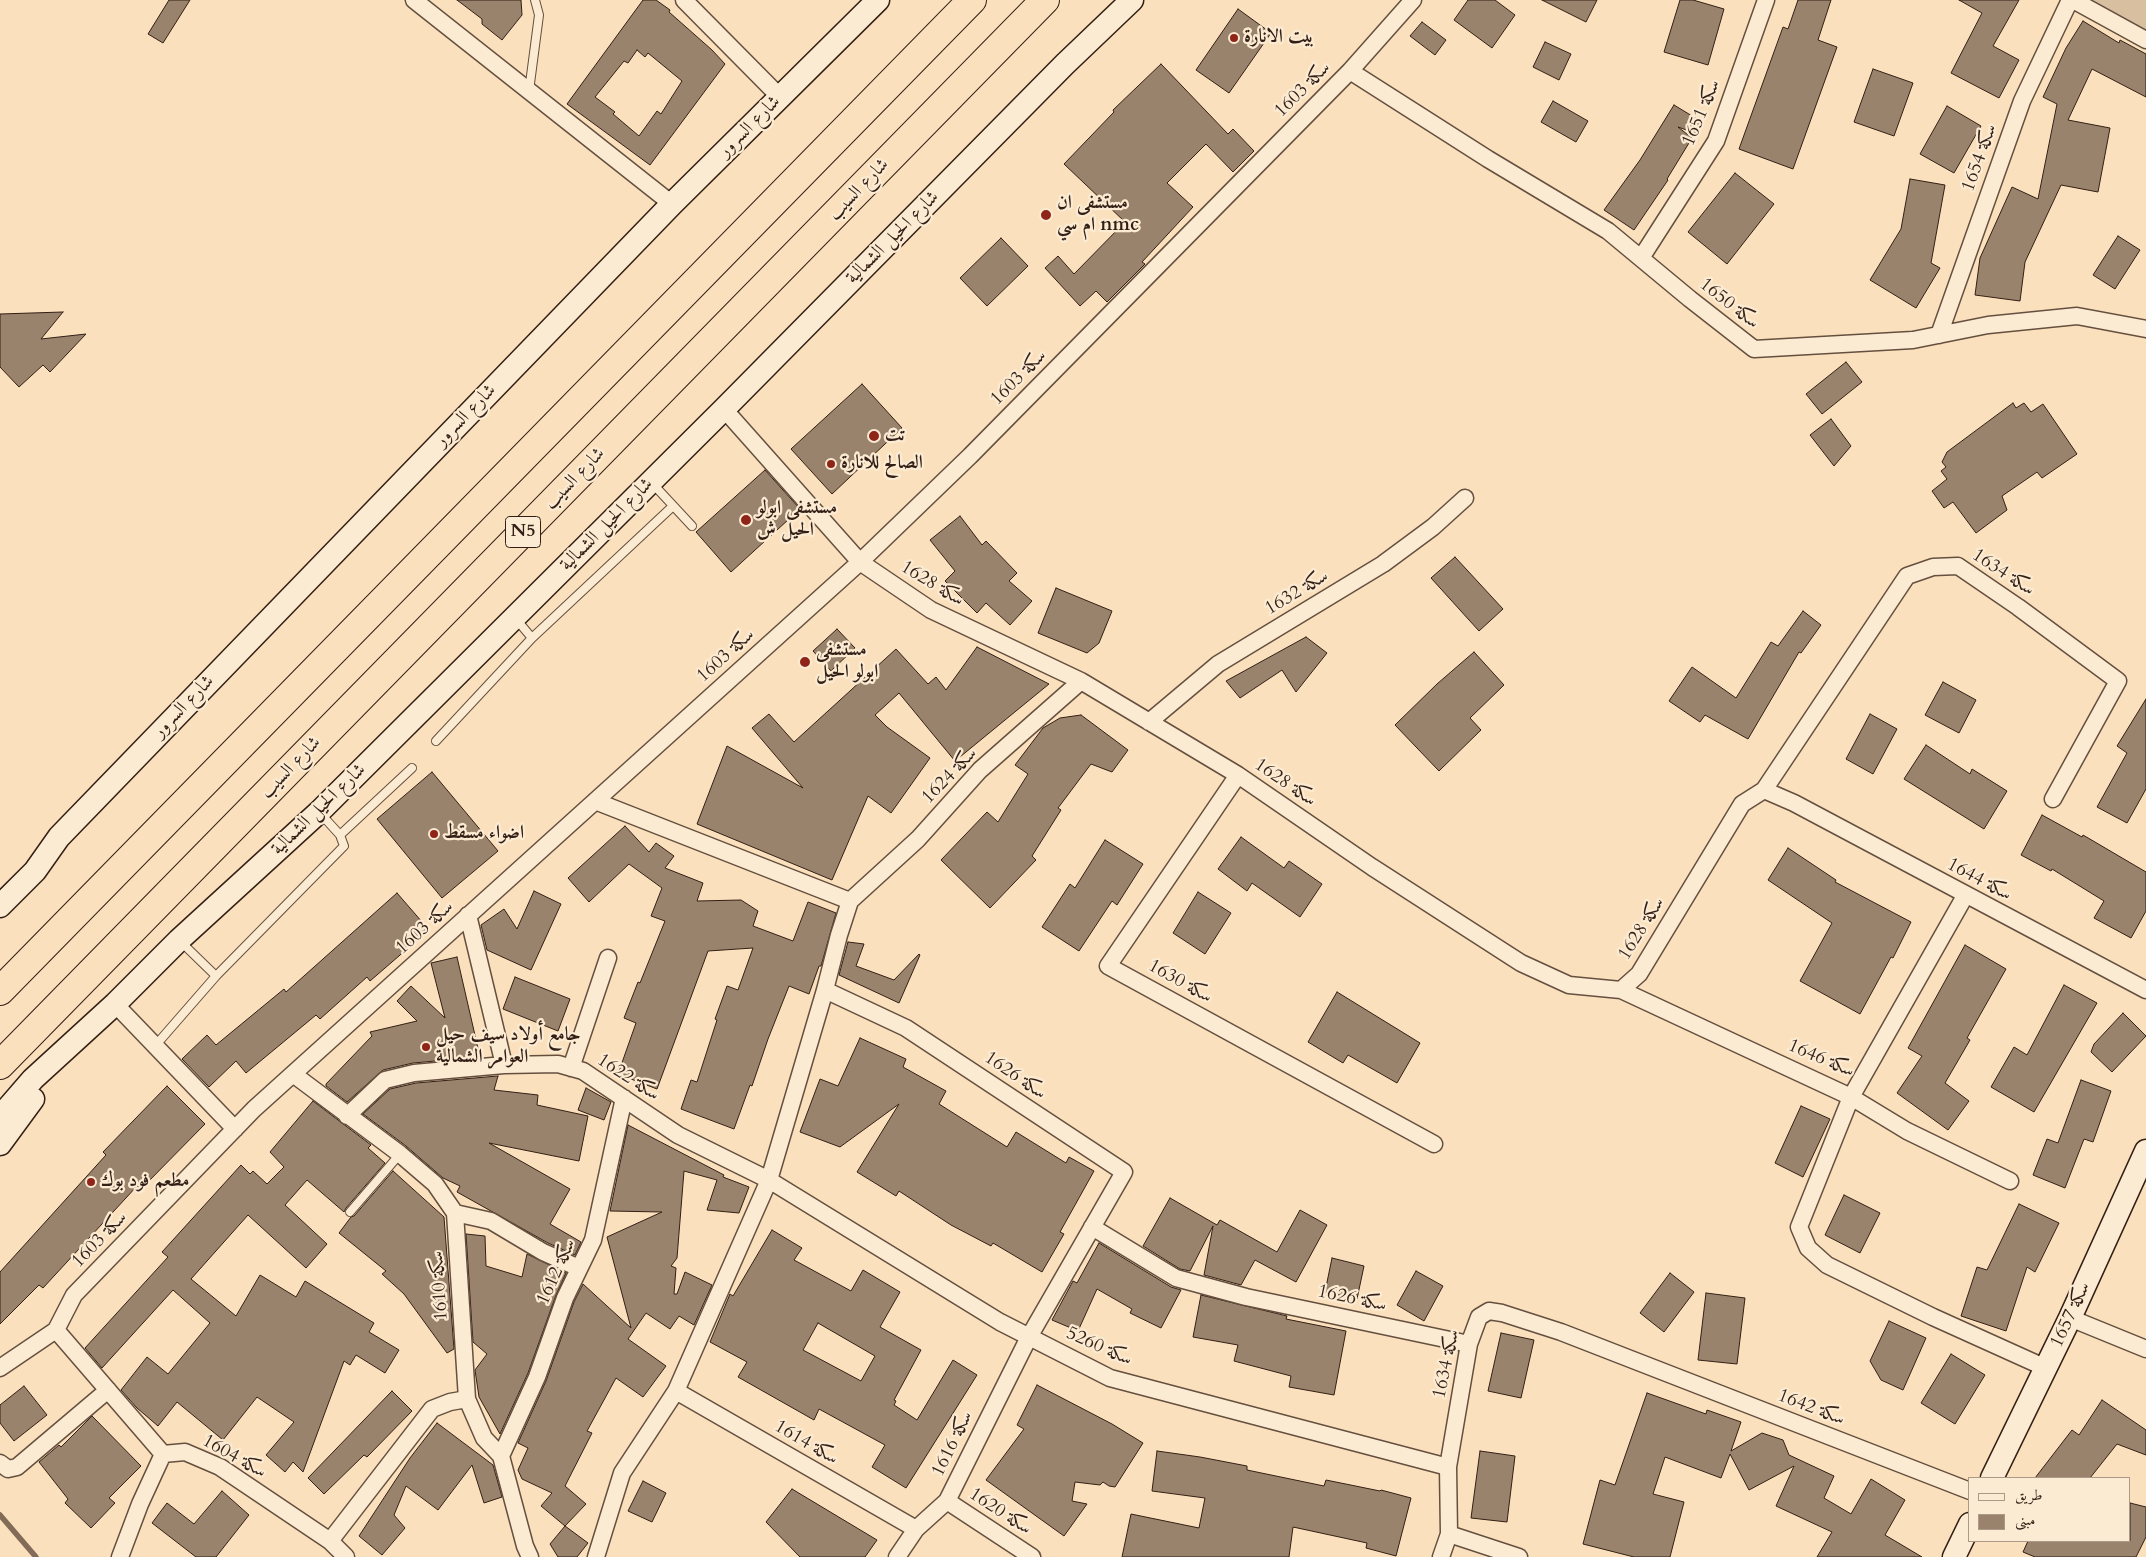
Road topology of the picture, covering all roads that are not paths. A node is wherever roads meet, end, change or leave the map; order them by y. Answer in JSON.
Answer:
{"nodes":[{"id":1,"x":414,"y":0,"type":"edge"},
{"id":2,"x":535,"y":0,"type":"edge"},
{"id":3,"x":684,"y":0,"type":"edge"},
{"id":4,"x":878,"y":0,"type":"edge"},
{"id":5,"x":972,"y":0,"type":"edge"},
{"id":6,"x":1045,"y":0,"type":"edge"},
{"id":7,"x":1132,"y":0,"type":"edge"},
{"id":8,"x":1413,"y":0,"type":"edge"},
{"id":9,"x":1766,"y":0,"type":"edge"},
{"id":10,"x":2072,"y":0,"type":"edge"},
{"id":11,"x":2146,"y":40,"type":"edge"},
{"id":12,"x":1350,"y":71,"type":"junction"},
{"id":13,"x":529,"y":91,"type":"junction"},
{"id":14,"x":780,"y":97,"type":"junction"},
{"id":15,"x":672,"y":204,"type":"junction"},
{"id":16,"x":1641,"y":258,"type":"junction"},
{"id":17,"x":2146,"y":329,"type":"edge"},
{"id":18,"x":1939,"y":335,"type":"junction"},
{"id":19,"x":724,"y":409,"type":"junction"},
{"id":20,"x":651,"y":482,"type":"junction"},
{"id":21,"x":1465,"y":498,"type":"dead end"},
{"id":22,"x":674,"y":506,"type":"junction"},
{"id":23,"x":692,"y":526,"type":"dead end"},
{"id":24,"x":860,"y":562,"type":"junction"},
{"id":25,"x":515,"y":617,"type":"junction"},
{"id":26,"x":532,"y":638,"type":"junction"},
{"id":27,"x":1082,"y":681,"type":"junction"},
{"id":28,"x":1149,"y":722,"type":"junction"},
{"id":29,"x":436,"y":741,"type":"dead end"},
{"id":30,"x":412,"y":768,"type":"dead end"},
{"id":31,"x":1238,"y":775,"type":"junction"},
{"id":32,"x":1764,"y":790,"type":"junction"},
{"id":33,"x":2053,"y":799,"type":"dead end"},
{"id":34,"x":595,"y":801,"type":"junction"},
{"id":35,"x":319,"y":812,"type":"junction"},
{"id":36,"x":340,"y":835,"type":"junction"},
{"id":37,"x":59,"y":836,"type":"junction"},
{"id":38,"x":0,"y":885,"type":"edge"},
{"id":39,"x":1965,"y":896,"type":"junction"},
{"id":40,"x":850,"y":901,"type":"junction"},
{"id":41,"x":0,"y":906,"type":"edge"},
{"id":42,"x":468,"y":916,"type":"junction"},
{"id":43,"x":179,"y":940,"type":"junction"},
{"id":44,"x":608,"y":958,"type":"dead end"},
{"id":45,"x":216,"y":976,"type":"junction"},
{"id":46,"x":825,"y":990,"type":"junction"},
{"id":47,"x":1621,"y":990,"type":"junction"},
{"id":48,"x":2146,"y":990,"type":"edge"},
{"id":49,"x":0,"y":991,"type":"edge"},
{"id":50,"x":114,"y":1004,"type":"junction"},
{"id":51,"x":75,"y":1042,"type":"junction"},
{"id":52,"x":155,"y":1046,"type":"junction"},
{"id":53,"x":0,"y":1065,"type":"edge"},
{"id":54,"x":504,"y":1065,"type":"junction"},
{"id":55,"x":571,"y":1068,"type":"junction"},
{"id":56,"x":293,"y":1074,"type":"junction"},
{"id":57,"x":1851,"y":1097,"type":"junction"},
{"id":58,"x":624,"y":1098,"type":"junction"},
{"id":59,"x":347,"y":1116,"type":"junction"},
{"id":60,"x":0,"y":1117,"type":"edge"},
{"id":61,"x":235,"y":1128,"type":"junction"},
{"id":62,"x":0,"y":1144,"type":"edge"},
{"id":63,"x":1434,"y":1144,"type":"dead end"},
{"id":64,"x":2146,"y":1151,"type":"edge"},
{"id":65,"x":400,"y":1154,"type":"junction"},
{"id":66,"x":769,"y":1180,"type":"junction"},
{"id":67,"x":2010,"y":1181,"type":"dead end"},
{"id":68,"x":350,"y":1212,"type":"dead end"},
{"id":69,"x":455,"y":1213,"type":"junction"},
{"id":70,"x":1092,"y":1227,"type":"junction"},
{"id":71,"x":579,"y":1268,"type":"junction"},
{"id":72,"x":2070,"y":1318,"type":"junction"},
{"id":73,"x":56,"y":1330,"type":"junction"},
{"id":74,"x":1029,"y":1337,"type":"junction"},
{"id":75,"x":1469,"y":1344,"type":"junction"},
{"id":76,"x":2146,"y":1349,"type":"edge"},
{"id":77,"x":1638,"y":1363,"type":"joint"},
{"id":78,"x":0,"y":1368,"type":"edge"},
{"id":79,"x":2046,"y":1368,"type":"junction"},
{"id":80,"x":108,"y":1390,"type":"junction"},
{"id":81,"x":676,"y":1391,"type":"junction"},
{"id":82,"x":468,"y":1399,"type":"junction"},
{"id":83,"x":163,"y":1454,"type":"junction"},
{"id":84,"x":501,"y":1456,"type":"junction"},
{"id":85,"x":0,"y":1463,"type":"edge"},
{"id":86,"x":1448,"y":1467,"type":"junction"},
{"id":87,"x":1992,"y":1477,"type":"edge"},
{"id":88,"x":1968,"y":1490,"type":"edge"},
{"id":89,"x":947,"y":1501,"type":"junction"},
{"id":90,"x":1968,"y":1528,"type":"edge"},
{"id":91,"x":916,"y":1529,"type":"junction"},
{"id":92,"x":1449,"y":1534,"type":"junction"},
{"id":93,"x":330,"y":1541,"type":"junction"},
{"id":94,"x":523,"y":1553,"type":"edge"},
{"id":95,"x":121,"y":1557,"type":"edge"},
{"id":96,"x":346,"y":1557,"type":"edge"},
{"id":97,"x":596,"y":1557,"type":"edge"},
{"id":98,"x":897,"y":1557,"type":"edge"},
{"id":99,"x":1032,"y":1557,"type":"edge"},
{"id":100,"x":1441,"y":1557,"type":"edge"},
{"id":101,"x":1519,"y":1557,"type":"edge"},
{"id":102,"x":1954,"y":1557,"type":"edge"}],
"edges":[{"from":1,"to":13,"type":"street"},
{"from":2,"to":13,"type":"lane"},
{"from":3,"to":14,"type":"street"},
{"from":4,"to":14,"type":"street","name":"شارع السرور"},
{"from":5,"to":49,"type":"highway"},
{"from":6,"to":53,"type":"highway","name":"شارع السيب","number":"N5"},
{"from":7,"to":19,"type":"street","name":"شارع الحيل الشمالية"},
{"from":8,"to":12,"type":"street","name":"سكة 1603"},
{"from":9,"to":16,"type":"street","name":"سكة 1651"},
{"from":10,"to":11,"type":"street"},
{"from":10,"to":18,"type":"street","name":"سكة 1654"},
{"from":12,"to":16,"type":"street","name":"سكة 1650"},
{"from":12,"to":24,"type":"street","name":"سكة 1603"},
{"from":13,"to":15,"type":"street"},
{"from":14,"to":15,"type":"street","name":"شارع السرور"},
{"from":15,"to":37,"type":"street","name":"شارع السرور"},
{"from":16,"to":18,"type":"street","name":"سكة 1650"},
{"from":17,"to":18,"type":"street","name":"سكة 1650"},
{"from":19,"to":20,"type":"street","name":"شارع الحيل الشمالية"},
{"from":19,"to":24,"type":"street","name":"سكة 1628"},
{"from":20,"to":22,"type":"lane"},
{"from":20,"to":25,"type":"street","name":"شارع الحيل الشمالية"},
{"from":21,"to":28,"type":"street","name":"سكة 1632"},
{"from":22,"to":23,"type":"lane"},
{"from":22,"to":26,"type":"lane"},
{"from":24,"to":27,"type":"street","name":"سكة 1628"},
{"from":24,"to":34,"type":"street","name":"سكة 1603"},
{"from":25,"to":26,"type":"lane"},
{"from":25,"to":35,"type":"street","name":"شارع الحيل الشمالية"},
{"from":26,"to":29,"type":"lane"},
{"from":27,"to":28,"type":"street","name":"سكة 1628"},
{"from":27,"to":40,"type":"street","name":"سكة 1624"},
{"from":28,"to":31,"type":"street","name":"سكة 1628"},
{"from":30,"to":36,"type":"lane"},
{"from":31,"to":47,"type":"street","name":"سكة 1628"},
{"from":31,"to":63,"type":"street","name":"سكة 1630"},
{"from":32,"to":33,"type":"street","name":"سكة 1634"},
{"from":32,"to":39,"type":"street","name":"سكة 1644"},
{"from":32,"to":47,"type":"street","name":"سكة 1628"},
{"from":34,"to":40,"type":"street"},
{"from":34,"to":42,"type":"street","name":"سكة 1603"},
{"from":35,"to":36,"type":"lane"},
{"from":35,"to":43,"type":"street","name":"شارع الحيل الشمالية"},
{"from":36,"to":45,"type":"lane"},
{"from":37,"to":38,"type":"street","name":"شارع السرور"},
{"from":37,"to":41,"type":"street","name":"شارع السرور"},
{"from":39,"to":48,"type":"street","name":"سكة 1644"},
{"from":39,"to":57,"type":"street","name":"سكة 1646"},
{"from":40,"to":46,"type":"street","name":"سكة 1624"},
{"from":42,"to":54,"type":"street"},
{"from":42,"to":56,"type":"street","name":"سكة 1603"},
{"from":43,"to":45,"type":"lane"},
{"from":43,"to":50,"type":"street","name":"شارع الحيل الشمالية"},
{"from":44,"to":55,"type":"street"},
{"from":45,"to":52,"type":"lane"},
{"from":46,"to":66,"type":"street","name":"سكة 1624"},
{"from":46,"to":70,"type":"street","name":"سكة 1626"},
{"from":47,"to":57,"type":"street","name":"سكة 1646"},
{"from":50,"to":51,"type":"street","name":"شارع الحيل الشمالية"},
{"from":50,"to":52,"type":"street"},
{"from":51,"to":60,"type":"street","name":"شارع الحيل الشمالية"},
{"from":51,"to":62,"type":"street","name":"شارع الحيل الشمالية"},
{"from":52,"to":61,"type":"street"},
{"from":54,"to":55,"type":"street","name":"سكة 1622"},
{"from":54,"to":59,"type":"street","name":"سكة 1622"},
{"from":55,"to":58,"type":"street","name":"سكة 1622"},
{"from":56,"to":59,"type":"street"},
{"from":56,"to":61,"type":"street","name":"سكة 1603"},
{"from":57,"to":67,"type":"street"},
{"from":57,"to":79,"type":"street"},
{"from":58,"to":66,"type":"street","name":"سكة 1622"},
{"from":58,"to":71,"type":"street","name":"سكة 1612"},
{"from":59,"to":65,"type":"street"},
{"from":61,"to":73,"type":"street","name":"سكة 1603"},
{"from":64,"to":72,"type":"street","name":"سكة 1657"},
{"from":65,"to":68,"type":"lane"},
{"from":65,"to":69,"type":"street"},
{"from":66,"to":74,"type":"street","name":"سكة 5260"},
{"from":66,"to":81,"type":"street"},
{"from":69,"to":71,"type":"street"},
{"from":69,"to":82,"type":"street","name":"سكة 1610"},
{"from":70,"to":74,"type":"street","name":"سكة 1626"},
{"from":70,"to":75,"type":"street","name":"سكة 1626"},
{"from":71,"to":84,"type":"street","name":"سكة 1612"},
{"from":72,"to":76,"type":"street"},
{"from":72,"to":79,"type":"street","name":"سكة 1657"},
{"from":73,"to":78,"type":"street"},
{"from":73,"to":80,"type":"street"},
{"from":74,"to":86,"type":"street","name":"سكة 5260"},
{"from":74,"to":89,"type":"street","name":"سكة 1616"},
{"from":75,"to":77,"type":"street","name":"سكة 1634"},
{"from":75,"to":86,"type":"street","name":"سكة 1634"},
{"from":77,"to":88,"type":"street","name":"سكة 1642"},
{"from":79,"to":87,"type":"street","name":"سكة 1657"},
{"from":80,"to":83,"type":"street"},
{"from":80,"to":85,"type":"street"},
{"from":81,"to":91,"type":"street","name":"سكة 1614"},
{"from":81,"to":97,"type":"street"},
{"from":82,"to":84,"type":"street","name":"سكة 1610"},
{"from":82,"to":93,"type":"street"},
{"from":83,"to":93,"type":"street","name":"سكة 1604"},
{"from":83,"to":95,"type":"street"},
{"from":84,"to":94,"type":"street","name":"سكة 1610"},
{"from":86,"to":92,"type":"street","name":"سكة 1634"},
{"from":89,"to":91,"type":"street","name":"سكة 1616"},
{"from":89,"to":99,"type":"street","name":"سكة 1620"},
{"from":90,"to":102,"type":"street"},
{"from":91,"to":98,"type":"street","name":"سكة 1616"},
{"from":92,"to":100,"type":"street","name":"سكة 1634"},
{"from":92,"to":101,"type":"street"},
{"from":93,"to":96,"type":"street","name":"سكة 1604"}]}
